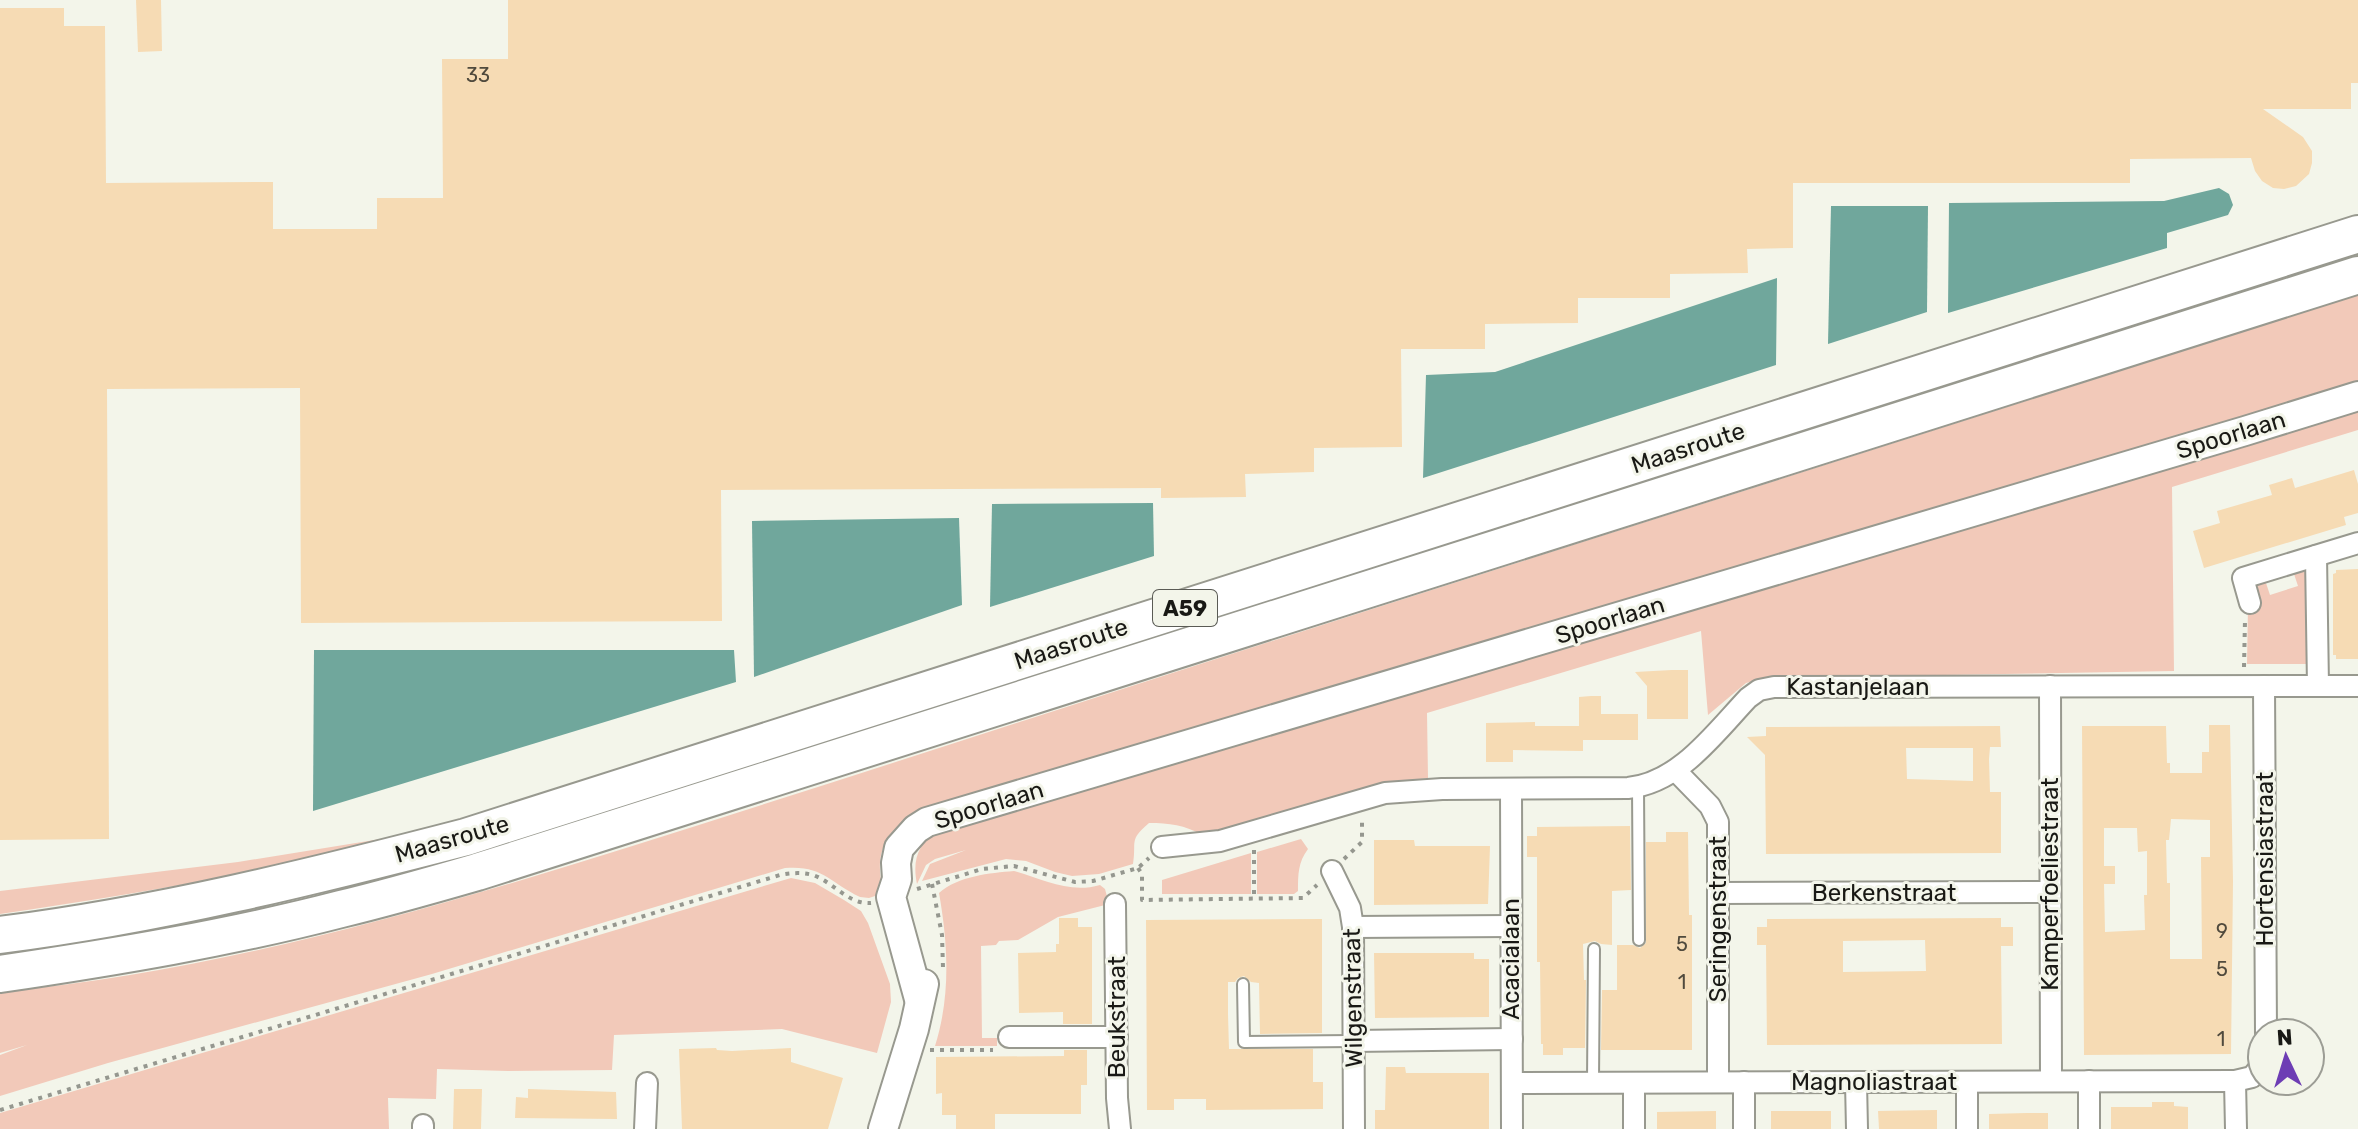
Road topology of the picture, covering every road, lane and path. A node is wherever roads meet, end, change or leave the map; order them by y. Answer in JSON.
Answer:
{"nodes":[{"id":1,"x":2358,"y":234,"type":"edge"},
{"id":2,"x":2358,"y":275,"type":"edge"},
{"id":3,"x":2358,"y":396,"type":"edge"},
{"id":4,"x":2358,"y":543,"type":"edge"},
{"id":5,"x":2316,"y":556,"type":"junction"},
{"id":6,"x":2250,"y":603,"type":"joint"},
{"id":7,"x":2050,"y":686,"type":"junction"},
{"id":8,"x":2254,"y":686,"type":"junction"},
{"id":9,"x":2318,"y":686,"type":"junction"},
{"id":10,"x":2358,"y":686,"type":"edge"},
{"id":11,"x":1676,"y":771,"type":"junction"},
{"id":12,"x":1638,"y":787,"type":"junction"},
{"id":13,"x":1511,"y":789,"type":"junction"},
{"id":14,"x":1249,"y":832,"type":"junction"},
{"id":15,"x":1162,"y":847,"type":"dead end"},
{"id":16,"x":1332,"y":871,"type":"dead end"},
{"id":17,"x":899,"y":889,"type":"junction"},
{"id":18,"x":2050,"y":892,"type":"junction"},
{"id":19,"x":1718,"y":893,"type":"junction"},
{"id":20,"x":1303,"y":898,"type":"dead end"},
{"id":21,"x":1254,"y":899,"type":"junction"},
{"id":22,"x":1115,"y":904,"type":"dead end"},
{"id":23,"x":1511,"y":926,"type":"junction"},
{"id":24,"x":1353,"y":927,"type":"junction"},
{"id":25,"x":0,"y":935,"type":"edge"},
{"id":26,"x":1639,"y":940,"type":"dead end"},
{"id":27,"x":1594,"y":949,"type":"dead end"},
{"id":28,"x":0,"y":974,"type":"edge"},
{"id":29,"x":1243,"y":984,"type":"dead end"},
{"id":30,"x":2265,"y":1017,"type":"edge"},
{"id":31,"x":1009,"y":1037,"type":"joint"},
{"id":32,"x":1117,"y":1037,"type":"junction"},
{"id":33,"x":1512,"y":1039,"type":"junction"},
{"id":34,"x":1353,"y":1041,"type":"junction"},
{"id":35,"x":928,"y":1049,"type":"dead end"},
{"id":36,"x":2246,"y":1078,"type":"edge"},
{"id":37,"x":2051,"y":1081,"type":"junction"},
{"id":38,"x":2089,"y":1081,"type":"junction"},
{"id":39,"x":2235,"y":1081,"type":"junction"},
{"id":40,"x":1718,"y":1082,"type":"junction"},
{"id":41,"x":1744,"y":1082,"type":"junction"},
{"id":42,"x":1856,"y":1082,"type":"junction"},
{"id":43,"x":1967,"y":1082,"type":"junction"},
{"id":44,"x":647,"y":1083,"type":"dead end"},
{"id":45,"x":1512,"y":1083,"type":"junction"},
{"id":46,"x":1593,"y":1083,"type":"junction"},
{"id":47,"x":1634,"y":1083,"type":"junction"},
{"id":48,"x":0,"y":1110,"type":"edge"},
{"id":49,"x":645,"y":1129,"type":"edge"},
{"id":50,"x":883,"y":1129,"type":"edge"},
{"id":51,"x":1120,"y":1129,"type":"edge"},
{"id":52,"x":1354,"y":1129,"type":"edge"},
{"id":53,"x":1512,"y":1129,"type":"edge"},
{"id":54,"x":1634,"y":1129,"type":"edge"},
{"id":55,"x":1744,"y":1129,"type":"edge"},
{"id":56,"x":1857,"y":1129,"type":"edge"},
{"id":57,"x":1967,"y":1129,"type":"edge"},
{"id":58,"x":2089,"y":1129,"type":"edge"},
{"id":59,"x":2236,"y":1129,"type":"edge"}],
"edges":[{"from":1,"to":25,"type":"highway","name":"Maasroute","number":"A59"},
{"from":2,"to":28,"type":"highway","name":"Maasroute","number":"A59"},
{"from":3,"to":17,"type":"main road","name":"Spoorlaan"},
{"from":4,"to":5,"type":"street"},
{"from":5,"to":6,"type":"street"},
{"from":5,"to":9,"type":"street"},
{"from":6,"to":8,"type":"path"},
{"from":7,"to":8,"type":"street","name":"Kastanjelaan"},
{"from":7,"to":11,"type":"street","name":"Kastanjelaan"},
{"from":7,"to":18,"type":"street","name":"Kamperfoeliestraat"},
{"from":8,"to":9,"type":"street","name":"Kastanjelaan"},
{"from":8,"to":30,"type":"street","name":"Hortensiastraat"},
{"from":9,"to":10,"type":"street","name":"Kastanjelaan"},
{"from":11,"to":12,"type":"street","name":"Kastanjelaan"},
{"from":11,"to":19,"type":"street","name":"Seringenstraat"},
{"from":12,"to":13,"type":"street","name":"Kastanjelaan"},
{"from":12,"to":26,"type":"lane"},
{"from":13,"to":14,"type":"street","name":"Kastanjelaan"},
{"from":13,"to":23,"type":"street","name":"Acacialaan"},
{"from":14,"to":15,"type":"street","name":"Kastanjelaan"},
{"from":14,"to":21,"type":"path"},
{"from":16,"to":24,"type":"street","name":"Wilgenstraat"},
{"from":17,"to":21,"type":"path"},
{"from":17,"to":48,"type":"path"},
{"from":17,"to":50,"type":"main road"},
{"from":18,"to":19,"type":"street","name":"Berkenstraat"},
{"from":18,"to":37,"type":"street","name":"Kamperfoeliestraat"},
{"from":19,"to":40,"type":"street","name":"Seringenstraat"},
{"from":20,"to":21,"type":"path"},
{"from":22,"to":32,"type":"street","name":"Beukstraat"},
{"from":23,"to":24,"type":"street"},
{"from":23,"to":33,"type":"street","name":"Acacialaan"},
{"from":24,"to":34,"type":"street","name":"Wilgenstraat"},
{"from":27,"to":46,"type":"lane"},
{"from":29,"to":34,"type":"lane"},
{"from":31,"to":32,"type":"street"},
{"from":31,"to":35,"type":"path"},
{"from":32,"to":51,"type":"street","name":"Beukstraat"},
{"from":33,"to":34,"type":"street"},
{"from":33,"to":45,"type":"street","name":"Acacialaan"},
{"from":34,"to":52,"type":"street","name":"Wilgenstraat"},
{"from":36,"to":39,"type":"street"},
{"from":37,"to":38,"type":"street","name":"Magnoliastraat"},
{"from":37,"to":43,"type":"street","name":"Magnoliastraat"},
{"from":38,"to":39,"type":"street","name":"Magnoliastraat"},
{"from":38,"to":58,"type":"street"},
{"from":39,"to":59,"type":"street"},
{"from":40,"to":41,"type":"street","name":"Magnoliastraat"},
{"from":40,"to":47,"type":"street","name":"Magnoliastraat"},
{"from":41,"to":42,"type":"street","name":"Magnoliastraat"},
{"from":41,"to":55,"type":"street"},
{"from":42,"to":43,"type":"street","name":"Magnoliastraat"},
{"from":42,"to":56,"type":"street"},
{"from":43,"to":57,"type":"street"},
{"from":44,"to":49,"type":"street"},
{"from":45,"to":46,"type":"street","name":"Magnoliastraat"},
{"from":45,"to":53,"type":"street","name":"Acacialaan"},
{"from":46,"to":47,"type":"street","name":"Magnoliastraat"},
{"from":47,"to":54,"type":"street"}]}
